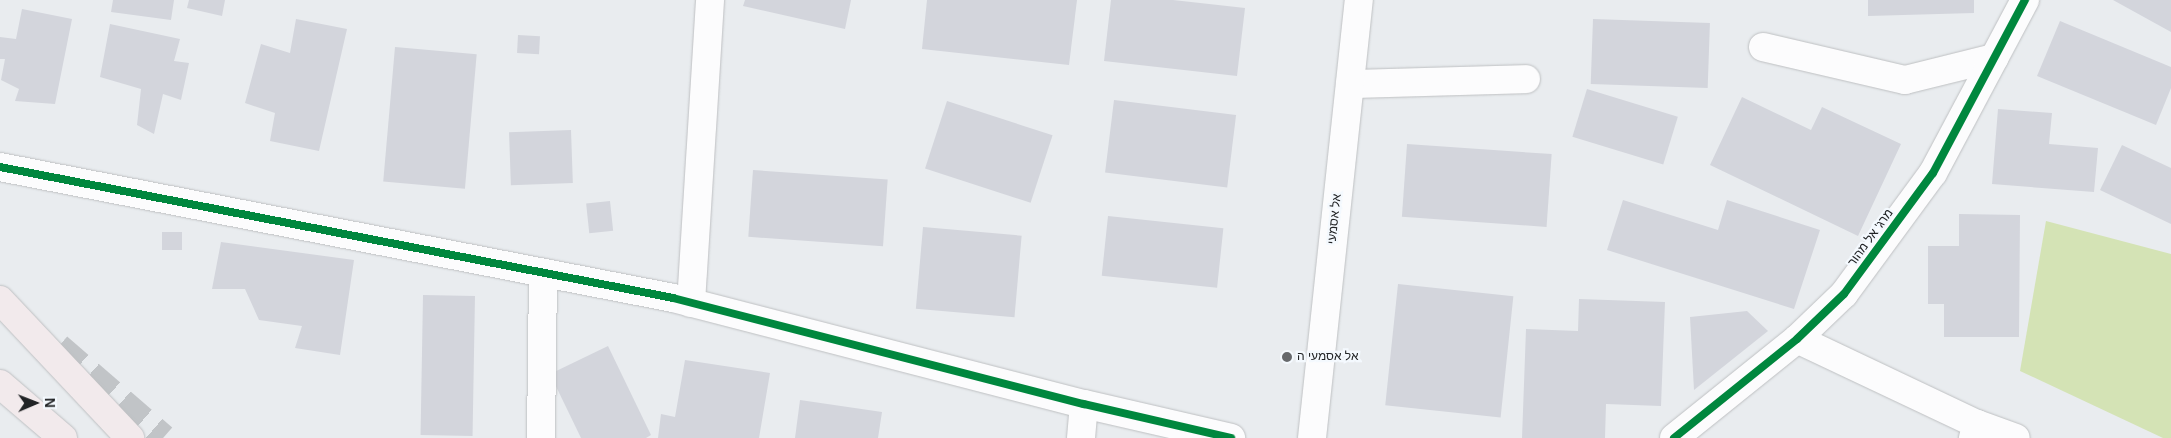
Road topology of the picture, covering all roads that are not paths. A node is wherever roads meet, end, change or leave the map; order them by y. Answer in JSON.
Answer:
{"nodes":[{"id":1,"x":710,"y":0,"type":"edge"},
{"id":2,"x":1359,"y":0,"type":"edge"},
{"id":3,"x":2025,"y":0,"type":"edge"},
{"id":4,"x":1763,"y":47,"type":"dead end"},
{"id":5,"x":1994,"y":58,"type":"junction"},
{"id":6,"x":1526,"y":79,"type":"dead end"},
{"id":7,"x":1350,"y":84,"type":"junction"},
{"id":8,"x":0,"y":167,"type":"edge"},
{"id":9,"x":544,"y":273,"type":"junction"},
{"id":10,"x":0,"y":300,"type":"edge"},
{"id":11,"x":691,"y":303,"type":"junction"},
{"id":12,"x":1797,"y":339,"type":"junction"},
{"id":13,"x":0,"y":384,"type":"edge"},
{"id":14,"x":1084,"y":404,"type":"junction"},
{"id":15,"x":1975,"y":431,"type":"edge"},
{"id":16,"x":63,"y":438,"type":"edge"},
{"id":17,"x":130,"y":438,"type":"edge"},
{"id":18,"x":541,"y":438,"type":"edge"},
{"id":19,"x":1081,"y":438,"type":"edge"},
{"id":20,"x":1231,"y":438,"type":"edge"},
{"id":21,"x":1312,"y":438,"type":"edge"},
{"id":22,"x":1674,"y":438,"type":"edge"},
{"id":23,"x":2016,"y":438,"type":"edge"}],
"edges":[{"from":1,"to":11,"type":"street"},
{"from":2,"to":7,"type":"street","name":"אל אסמעי"},
{"from":3,"to":5,"type":"street","name":"מרג' אל מהור"},
{"from":4,"to":5,"type":"street"},
{"from":5,"to":12,"type":"street","name":"מרג' אל מהור"},
{"from":6,"to":7,"type":"street"},
{"from":7,"to":21,"type":"street","name":"אל אסמעי"},
{"from":8,"to":9,"type":"street"},
{"from":9,"to":11,"type":"street"},
{"from":9,"to":18,"type":"street"},
{"from":10,"to":17,"type":"highway"},
{"from":11,"to":14,"type":"street"},
{"from":12,"to":15,"type":"street"},
{"from":12,"to":22,"type":"street","name":"מרג' אל מהור"},
{"from":13,"to":16,"type":"highway"},
{"from":14,"to":19,"type":"street"},
{"from":14,"to":20,"type":"street"},
{"from":15,"to":23,"type":"street"}]}
